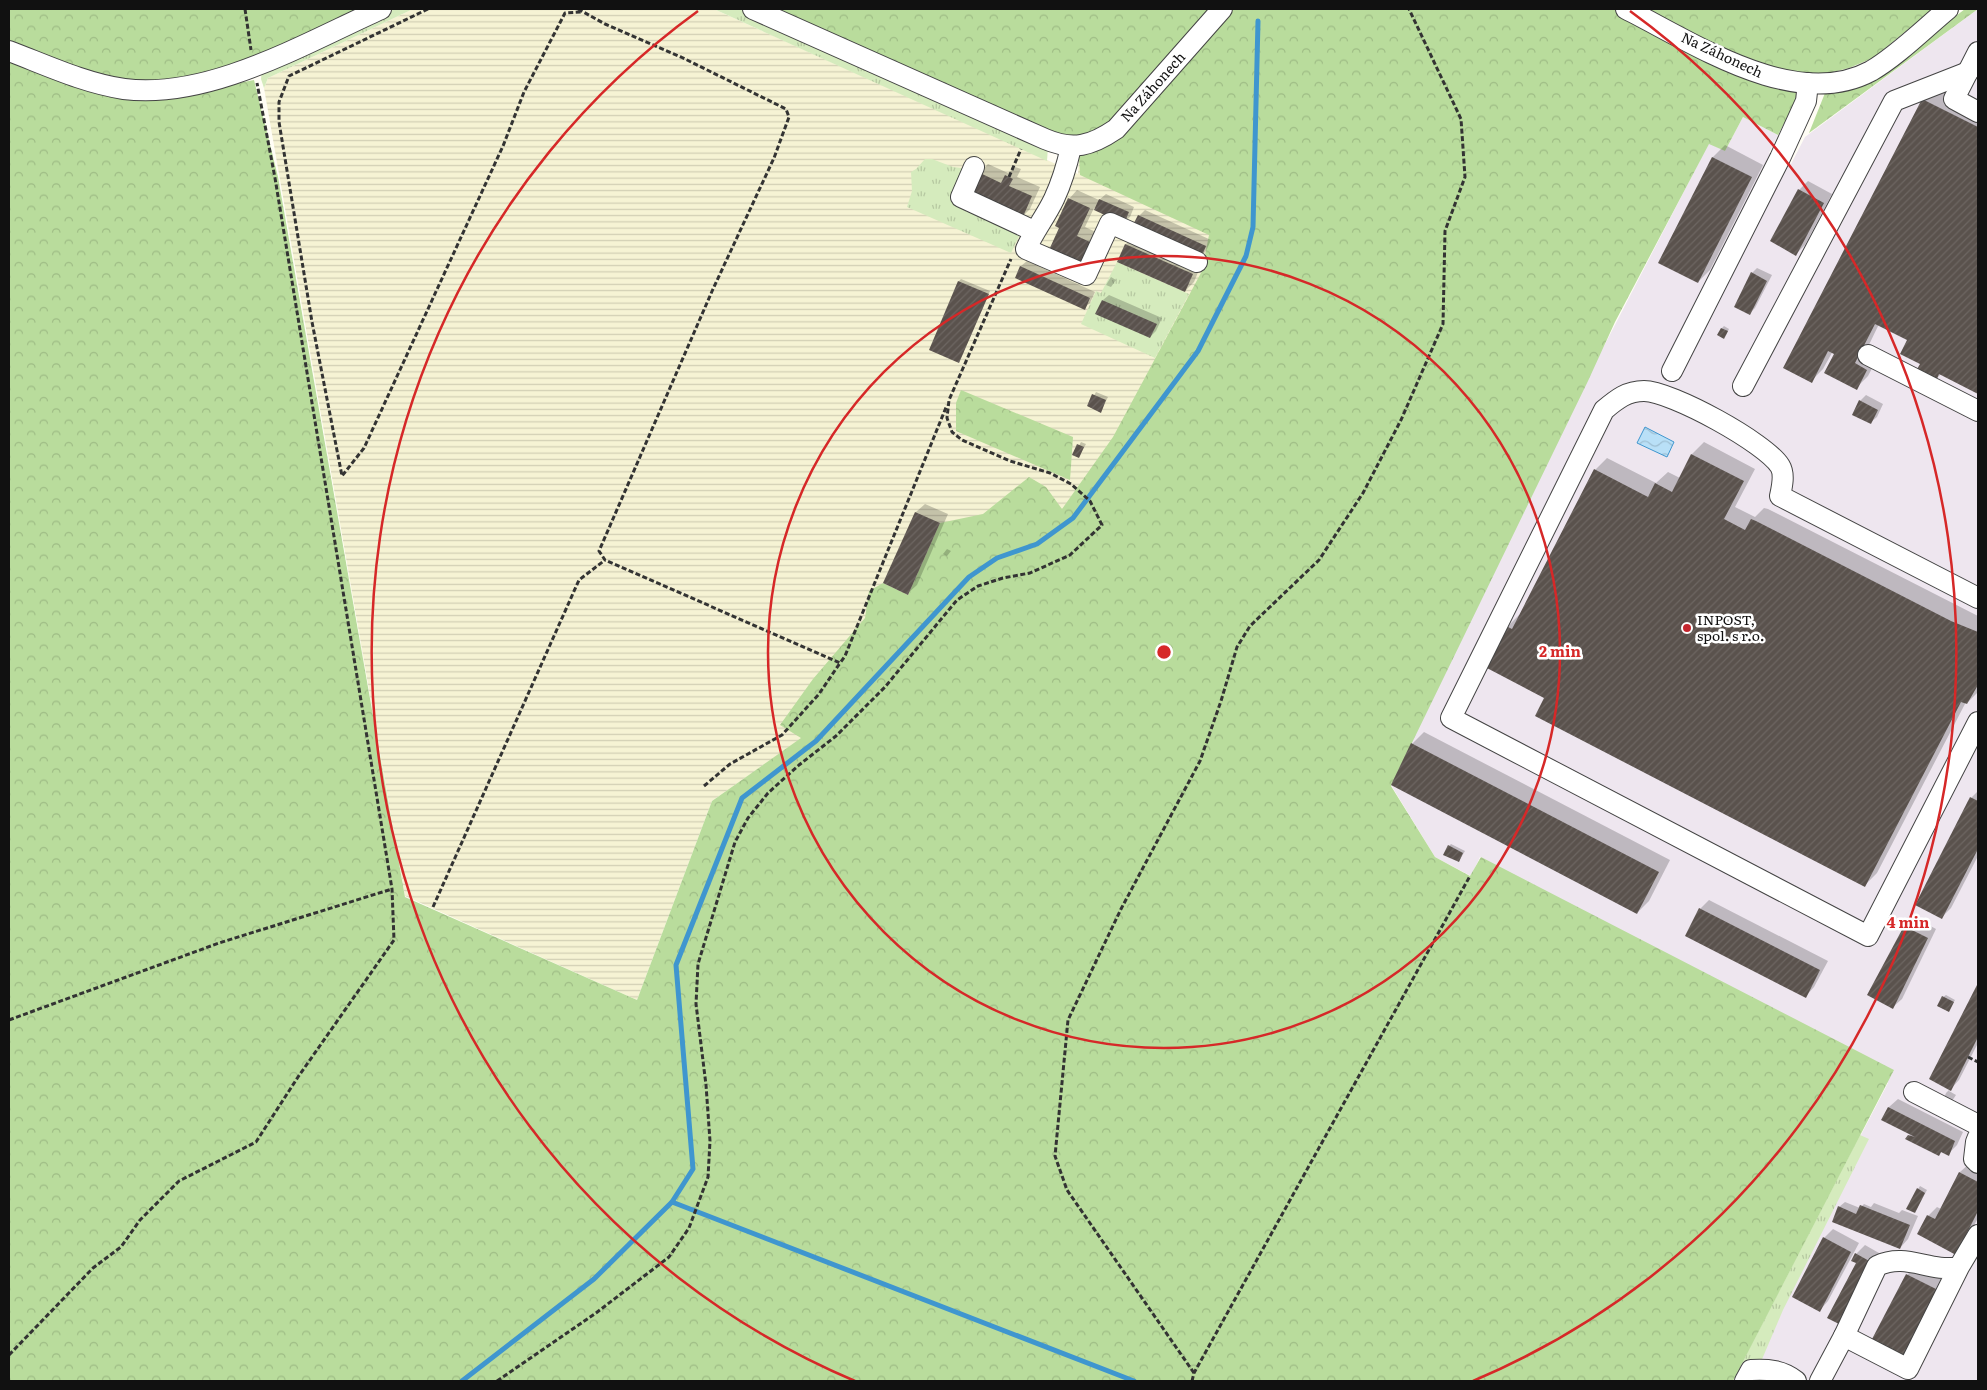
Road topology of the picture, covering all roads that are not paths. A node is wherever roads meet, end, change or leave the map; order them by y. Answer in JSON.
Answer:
{"nodes":[{"id":1,"x":381,"y":9,"type":"edge"},
{"id":2,"x":753,"y":9,"type":"edge"},
{"id":3,"x":1222,"y":9,"type":"edge"},
{"id":4,"x":1626,"y":9,"type":"edge"},
{"id":5,"x":1948,"y":9,"type":"edge"},
{"id":6,"x":9,"y":51,"type":"edge"},
{"id":7,"x":1978,"y":52,"type":"edge"},
{"id":8,"x":1968,"y":72,"type":"junction"},
{"id":9,"x":1808,"y":83,"type":"junction"},
{"id":10,"x":1978,"y":112,"type":"edge"},
{"id":11,"x":1071,"y":147,"type":"junction"},
{"id":12,"x":974,"y":167,"type":"dead end"},
{"id":13,"x":1034,"y":231,"type":"junction"},
{"id":14,"x":1197,"y":262,"type":"dead end"},
{"id":15,"x":1868,"y":356,"type":"dead end"},
{"id":16,"x":1672,"y":371,"type":"dead end"},
{"id":17,"x":1743,"y":386,"type":"dead end"},
{"id":18,"x":1978,"y":411,"type":"edge"},
{"id":19,"x":1978,"y":598,"type":"edge"},
{"id":20,"x":1978,"y":722,"type":"edge"},
{"id":21,"x":1914,"y":1092,"type":"dead end"},
{"id":22,"x":1978,"y":1125,"type":"edge"},
{"id":23,"x":1978,"y":1137,"type":"edge"},
{"id":24,"x":1978,"y":1163,"type":"edge"},
{"id":25,"x":1978,"y":1235,"type":"edge"},
{"id":26,"x":1959,"y":1267,"type":"junction"},
{"id":27,"x":1844,"y":1336,"type":"junction"},
{"id":28,"x":1745,"y":1381,"type":"edge"},
{"id":29,"x":1796,"y":1381,"type":"edge"},
{"id":30,"x":1820,"y":1381,"type":"edge"}],
"edges":[{"from":1,"to":6,"type":"street"},
{"from":2,"to":11,"type":"street"},
{"from":3,"to":11,"type":"street","name":"Na Záhonech"},
{"from":4,"to":9,"type":"street","name":"Na Záhonech"},
{"from":5,"to":9,"type":"street","name":"Na Záhonech"},
{"from":7,"to":8,"type":"street"},
{"from":8,"to":10,"type":"street"},
{"from":8,"to":17,"type":"street"},
{"from":9,"to":16,"type":"street"},
{"from":11,"to":13,"type":"street"},
{"from":12,"to":13,"type":"street"},
{"from":13,"to":14,"type":"street"},
{"from":15,"to":18,"type":"street"},
{"from":19,"to":20,"type":"street"},
{"from":21,"to":22,"type":"street"},
{"from":23,"to":24,"type":"street"},
{"from":25,"to":26,"type":"street"},
{"from":26,"to":27,"type":"street"},
{"from":26,"to":27,"type":"street"},
{"from":27,"to":30,"type":"street"},
{"from":28,"to":29,"type":"street"}]}
